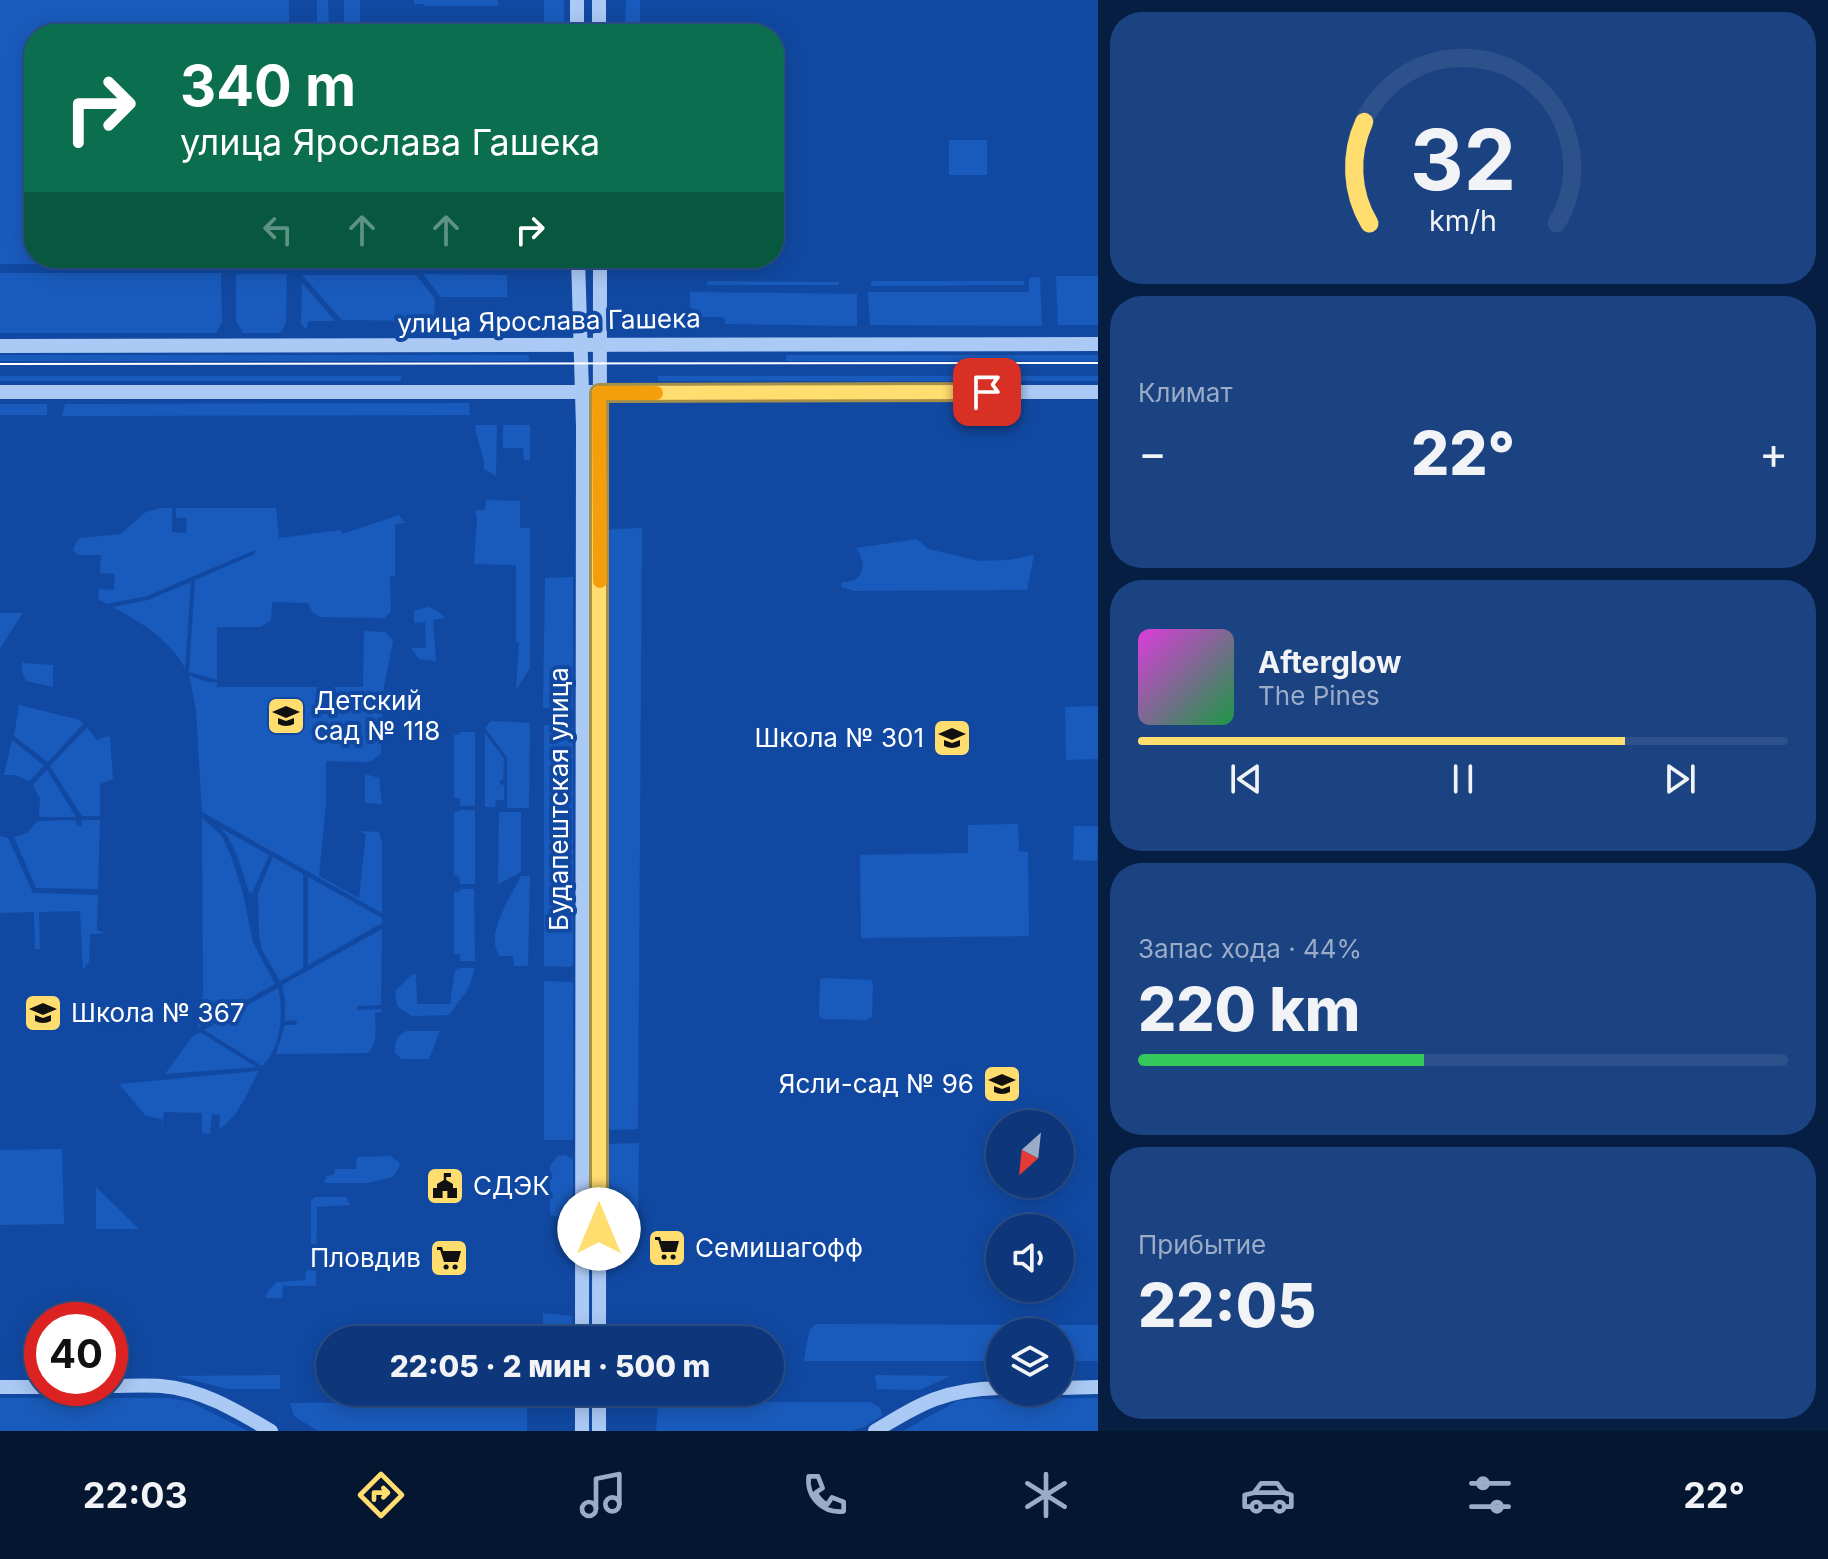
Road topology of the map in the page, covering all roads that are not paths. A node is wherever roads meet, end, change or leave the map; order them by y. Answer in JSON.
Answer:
{"nodes":[{"id":1,"x":577,"y":0,"type":"edge"},
{"id":2,"x":599,"y":0,"type":"edge"},
{"id":3,"x":577,"y":24,"type":"edge"},
{"id":4,"x":599,"y":24,"type":"edge"},
{"id":5,"x":578,"y":268,"type":"edge"},
{"id":6,"x":600,"y":268,"type":"edge"},
{"id":7,"x":1098,"y":344,"type":"edge"},
{"id":8,"x":600,"y":345,"type":"junction"},
{"id":9,"x":0,"y":346,"type":"edge"},
{"id":10,"x":580,"y":346,"type":"junction"},
{"id":11,"x":0,"y":392,"type":"edge"},
{"id":12,"x":1098,"y":392,"type":"edge"},
{"id":13,"x":582,"y":393,"type":"junction"},
{"id":14,"x":599,"y":393,"type":"junction"},
{"id":15,"x":582,"y":1326,"type":"edge"},
{"id":16,"x":599,"y":1326,"type":"edge"},
{"id":17,"x":128,"y":1386,"type":"edge"},
{"id":18,"x":0,"y":1387,"type":"edge"},
{"id":19,"x":24,"y":1387,"type":"edge"},
{"id":20,"x":1098,"y":1387,"type":"edge"},
{"id":21,"x":986,"y":1388,"type":"edge"},
{"id":22,"x":1074,"y":1388,"type":"edge"},
{"id":23,"x":582,"y":1406,"type":"edge"},
{"id":24,"x":599,"y":1406,"type":"edge"},
{"id":25,"x":271,"y":1431,"type":"edge"},
{"id":26,"x":582,"y":1431,"type":"edge"},
{"id":27,"x":599,"y":1431,"type":"edge"},
{"id":28,"x":875,"y":1431,"type":"edge"}],
"edges":[{"from":1,"to":3,"type":"street"},
{"from":2,"to":4,"type":"street"},
{"from":5,"to":10,"type":"street","name":"Будапештская улица"},
{"from":6,"to":8,"type":"street","name":"Будапештская улица"},
{"from":7,"to":8,"type":"street","name":"улица Ярослава Гашека"},
{"from":8,"to":10,"type":"street","name":"улица Ярослава Гашека"},
{"from":8,"to":14,"type":"street","name":"Будапештская улица"},
{"from":9,"to":10,"type":"street","name":"улица Ярослава Гашека"},
{"from":10,"to":13,"type":"street","name":"Будапештская улица"},
{"from":11,"to":13,"type":"street"},
{"from":12,"to":14,"type":"street"},
{"from":13,"to":14,"type":"street"},
{"from":13,"to":15,"type":"street","name":"Будапештская улица"},
{"from":14,"to":16,"type":"street","name":"Будапештская улица"},
{"from":17,"to":25,"type":"street"},
{"from":18,"to":19,"type":"street"},
{"from":20,"to":22,"type":"street"},
{"from":21,"to":28,"type":"street"},
{"from":23,"to":26,"type":"street"},
{"from":24,"to":27,"type":"street"}]}
